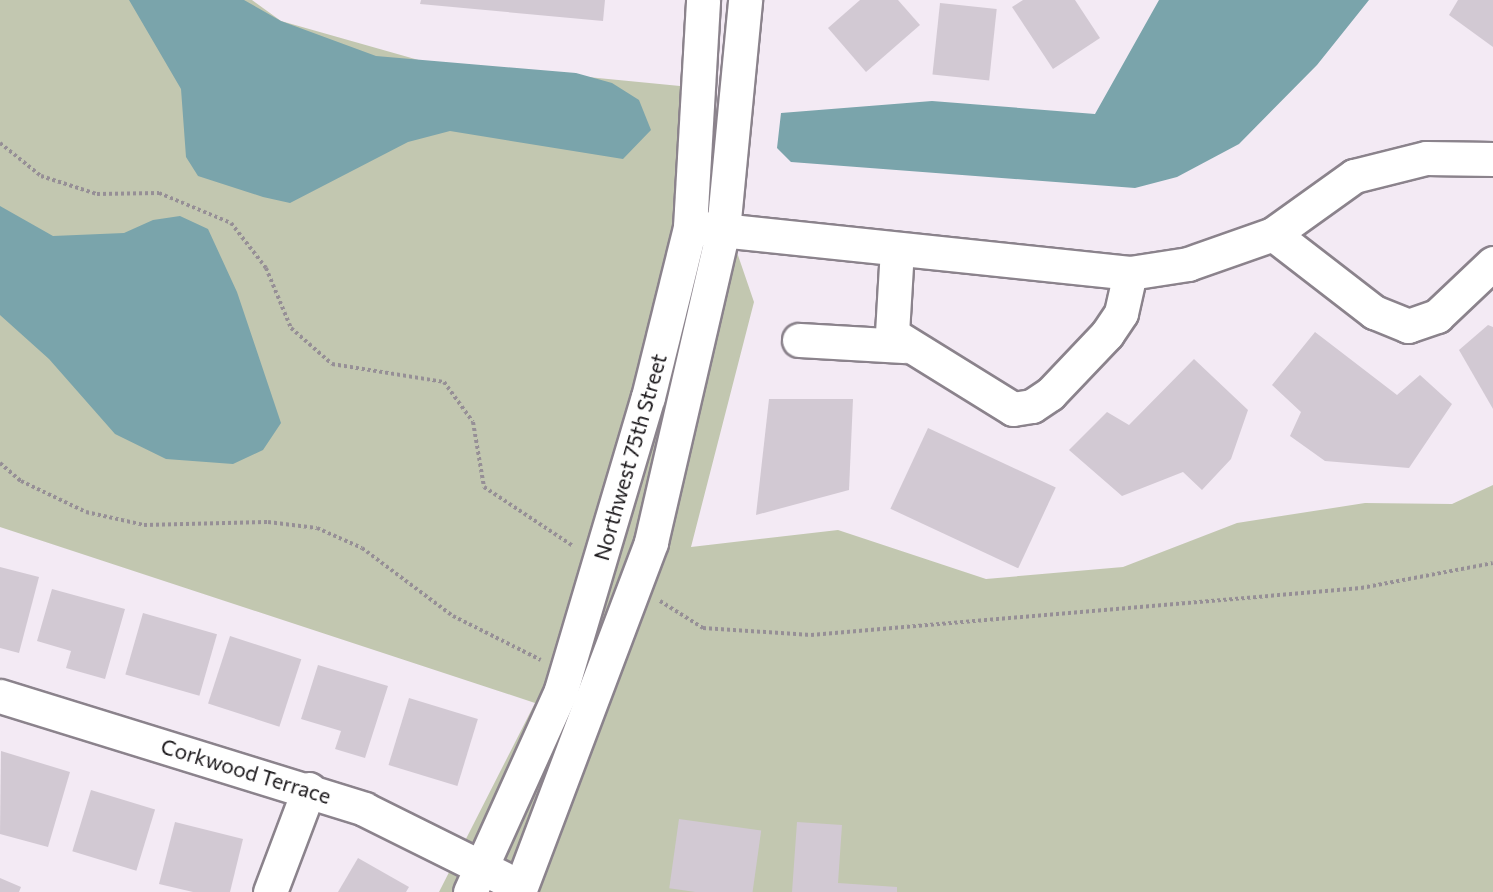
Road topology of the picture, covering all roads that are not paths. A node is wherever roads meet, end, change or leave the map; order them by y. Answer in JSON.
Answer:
{"nodes":[{"id":1,"x":704,"y":0,"type":"edge"},
{"id":2,"x":745,"y":0,"type":"edge"},
{"id":3,"x":1493,"y":159,"type":"edge"},
{"id":4,"x":690,"y":227,"type":"junction"},
{"id":5,"x":723,"y":230,"type":"junction"},
{"id":6,"x":1273,"y":234,"type":"junction"},
{"id":7,"x":897,"y":249,"type":"junction"},
{"id":8,"x":1493,"y":263,"type":"edge"},
{"id":9,"x":1130,"y":273,"type":"junction"},
{"id":10,"x":799,"y":340,"type":"dead end"},
{"id":11,"x":904,"y":346,"type":"junction"},
{"id":12,"x":0,"y":696,"type":"edge"},
{"id":13,"x":309,"y":789,"type":"junction"},
{"id":14,"x":476,"y":881,"type":"edge"},
{"id":15,"x":525,"y":890,"type":"edge"},
{"id":16,"x":270,"y":892,"type":"edge"}],
"edges":[{"from":1,"to":4,"type":"street","name":"Northwest 75th Street"},
{"from":2,"to":5,"type":"street","name":"Northwest 75th Street"},
{"from":3,"to":6,"type":"street"},
{"from":4,"to":5,"type":"street"},
{"from":4,"to":14,"type":"street","name":"Northwest 75th Street"},
{"from":5,"to":7,"type":"street"},
{"from":5,"to":15,"type":"street","name":"Northwest 75th Street"},
{"from":6,"to":8,"type":"street"},
{"from":6,"to":9,"type":"street"},
{"from":7,"to":9,"type":"street"},
{"from":7,"to":11,"type":"street"},
{"from":9,"to":11,"type":"street"},
{"from":10,"to":11,"type":"street"},
{"from":12,"to":13,"type":"street","name":"Corkwood Terrace"},
{"from":13,"to":14,"type":"street","name":"Corkwood Terrace"},
{"from":13,"to":16,"type":"street"},
{"from":14,"to":15,"type":"street","name":"Corkwood Terrace"}]}
